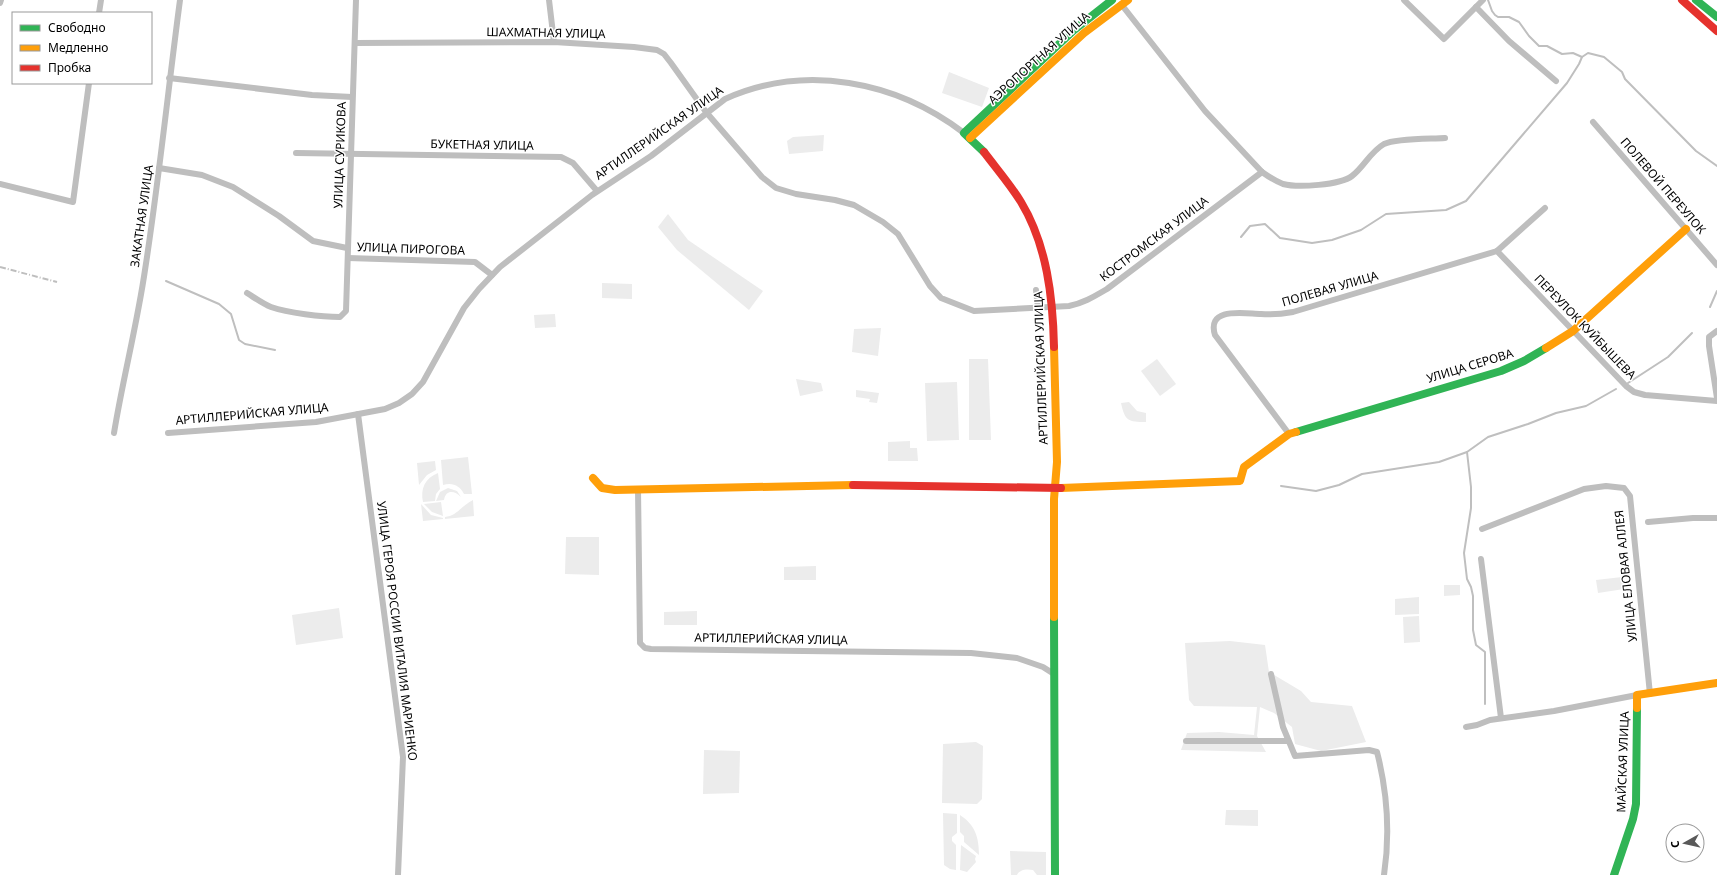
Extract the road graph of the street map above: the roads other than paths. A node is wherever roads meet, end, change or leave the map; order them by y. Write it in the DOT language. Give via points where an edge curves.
graph roads {
  1 [pos="1,0"];
  2 [pos="101,0"];
  3 [pos="180,0"];
  4 [pos="356,0"];
  5 [pos="549,0"];
  6 [pos="1112,0"];
  7 [pos="1404,0"];
  8 [pos="1682,0"];
  9 [pos="1696,0"];
  10 [pos="1482,1"];
  11 [pos="1124,2"];
  12 [pos="0,3"];
  13 [pos="1476,8"];
  14 [pos="99,12"];
  15 [pos="1717,17"];
  16 [pos="1717,31"];
  17 [pos="554,42"];
  18 [pos="355,43"];
  19 [pos="169,78"];
  20 [pos="1556,81"];
  21 [pos="89,84"];
  22 [pos="352,97"];
  23 [pos="706,112"];
  24 [pos="1592,122"];
  25 [pos="967,135"];
  26 [pos="1445,138"];
  27 [pos="296,153"];
  28 [pos="351,154"];
  29 [pos="160,168"];
  30 [pos="1262,172"];
  31 [pos="0,184"];
  32 [pos="597,191"];
  33 [pos="1545,208"];
  34 [pos="1686,229"];
  35 [pos="348,248"];
  36 [pos="1497,251"];
  37 [pos="348,258"];
  38 [pos="1717,265"];
  39 [pos="492,275"];
  40 [pos="1036,290"];
  41 [pos="247,293"];
  42 [pos="1038,308"];
  43 [pos="1052,308"];
  44 [pos="1573,331"];
  45 [pos="1717,331"];
  46 [pos="1717,398"];
  47 [pos="1717,401"];
  48 [pos="358,414"];
  49 [pos="114,433"];
  50 [pos="168,433"];
  51 [pos="1289,434"];
  52 [pos="593,478"];
  53 [pos="1055,488"];
  54 [pos="638,489"];
  55 [pos="1717,518"];
  56 [pos="1648,522"];
  57 [pos="1482,529"];
  58 [pos="1481,559"];
  59 [pos="1054,674"];
  60 [pos="1271,674"];
  61 [pos="1717,684"];
  62 [pos="1650,694"];
  63 [pos="1637,695"];
  64 [pos="1501,718"];
  65 [pos="1466,727"];
  66 [pos="1186,741"];
  67 [pos="1288,741"];
  68 [pos="398,875"];
  69 [pos="1055,875"];
  70 [pos="1384,875"];
  71 [pos="1614,875"];
  1 -- 12 [label="street"];
  2 -- 14 [label="street"];
  3 -- 19 [label="street, ЗАКАТНАЯ УЛИЦА"];
  4 -- 18 [label="street, УЛИЦА СУРИКОВА"];
  5 -- 17 [label="street"];
  6 -- 25 [label="street, АЭРОПОРТНАЯ УЛИЦА" via="1074,30"];
  7 -- 13 [label="street" via="1444,39"];
  8 -- 16 [label="street"];
  9 -- 15 [label="street"];
  10 -- 13 [label="street"];
  11 -- 25 [label="street, АЭРОПОРТНАЯ УЛИЦА" via="1098,21"];
  11 -- 30 [label="street" via="1205,110"];
  13 -- 20 [label="street"];
  17 -- 18 [label="street, ШАХМАТНАЯ УЛИЦА"];
  17 -- 23 [label="street, ШАХМАТНАЯ УЛИЦА" via="657,50 664,54"];
  18 -- 22 [label="street, УЛИЦА СУРИКОВА"];
  19 -- 22 [label="street" via="312,96"];
  19 -- 29 [label="street, ЗАКАТНАЯ УЛИЦА"];
  21 -- 31 [label="street" via="73,202"];
  22 -- 28 [label="street, УЛИЦА СУРИКОВА"];
  23 -- 25 [label="street, АРТИЛЛЕРИЙСКАЯ УЛИЦА" via="725,99 754,88 788,82 836,81 862,84 898,96 924,107"];
  23 -- 32 [label="street, АРТИЛЛЕРИЙСКАЯ УЛИЦА" via="651,156"];
  23 -- 42 [label="street, ШАХМАТНАЯ УЛИЦА" via="762,177 776,188 854,205 883,222 898,234 930,286 941,298 974,311"];
  24 -- 34 [label="street, ПОЛЕВОЙ ПЕРЕУЛОК"];
  25 -- 43 [label="street, АРТИЛЛЕРИЙСКАЯ УЛИЦА" via="1009,184 1030,219 1045,262"];
  26 -- 30 [label="street" via="1386,144 1375,151 1350,178 1338,182 1299,186 1273,180"];
  27 -- 28 [label="street, БУКЕТНАЯ УЛИЦА"];
  28 -- 32 [label="street, БУКЕТНАЯ УЛИЦА" via="560,157 573,162"];
  28 -- 35 [label="street, УЛИЦА СУРИКОВА"];
  29 -- 35 [label="street" via="202,175 233,187 313,241"];
  29 -- 49 [label="street, ЗАКАТНАЯ УЛИЦА" via="134,339 122,383"];
  30 -- 43 [label="street, КОСТРОМСКАЯ УЛИЦА" via="1107,289 1079,304"];
  32 -- 39 [label="street, АРТИЛЛЕРИЙСКАЯ УЛИЦА" via="521,249"];
  33 -- 36 [label="street, ПОЛЕВАЯ УЛИЦА"];
  34 -- 38 [label="street, ПОЛЕВОЙ ПЕРЕУЛОК"];
  34 -- 44 [label="street, УЛИЦА СЕРОВА"];
  35 -- 37 [label="street, УЛИЦА СУРИКОВА"];
  36 -- 44 [label="street, ПЕРЕУЛОК КУЙБЫШЕВА"];
  36 -- 51 [label="street, ПОЛЕВАЯ УЛИЦА" via="1293,312 1280,315 1239,312 1222,315 1215,321 1215,335"];
  37 -- 39 [label="street, УЛИЦА ПИРОГОВА" via="475,262"];
  37 -- 41 [label="street, УЛИЦА СУРИКОВА" via="346,311 340,317 325,317 271,307"];
  39 -- 48 [label="street, АРТИЛЛЕРИЙСКАЯ УЛИЦА" via="464,308 423,382 412,394 385,409"];
  40 -- 42 [label="street"];
  42 -- 43 [label="street, КОСТРОМСКАЯ УЛИЦА"];
  43 -- 53 [label="street, АРТИЛЛЕРИЙСКАЯ УЛИЦА" via="1057,462"];
  44 -- 47 [label="street, ПЕРЕУЛОК КУЙБЫШЕВА" via="1634,392"];
  44 -- 51 [label="street, УЛИЦА СЕРОВА" via="1524,362 1501,372"];
  45 -- 46 [label="street" via="1709,337 1709,346"];
  48 -- 50 [label="street, АРТИЛЛЕРИЙСКАЯ УЛИЦА" via="316,422"];
  48 -- 68 [label="street, УЛИЦА ГЕРОЯ РОССИИ ВИТАЛИЯ МАРИЕНКО" via="403,757"];
  51 -- 53 [label="street, УЛИЦА СЕРОВА" via="1244,467 1240,481"];
  52 -- 54 [label="street" via="602,489"];
  53 -- 54 [label="street" via="855,485"];
  53 -- 59 [label="street, АРТИЛЛЕРИЙСКАЯ УЛИЦА"];
  54 -- 59 [label="street, АРТИЛЛЕРИЙСКАЯ УЛИЦА" via="640,643 645,648 971,653 1017,658 1043,667"];
  55 -- 56 [label="street"];
  57 -- 62 [label="street, УЛИЦА ЕЛОВАЯ АЛЛЕЯ" via="1578,491 1606,486 1624,488 1630,496"];
  58 -- 64 [label="street"];
  59 -- 69 [label="street, АРТИЛЛЕРИЙСКАЯ УЛИЦА"];
  60 -- 67 [label="street"];
  61 -- 62 [label="street"];
  62 -- 63 [label="street"];
  63 -- 64 [label="street"];
  63 -- 71 [label="street, МАЙСКАЯ УЛИЦА" via="1636,804"];
  64 -- 65 [label="street"];
  66 -- 67 [label="street"];
  67 -- 70 [label="street" via="1295,756 1369,750 1377,752 1385,802"];
}
